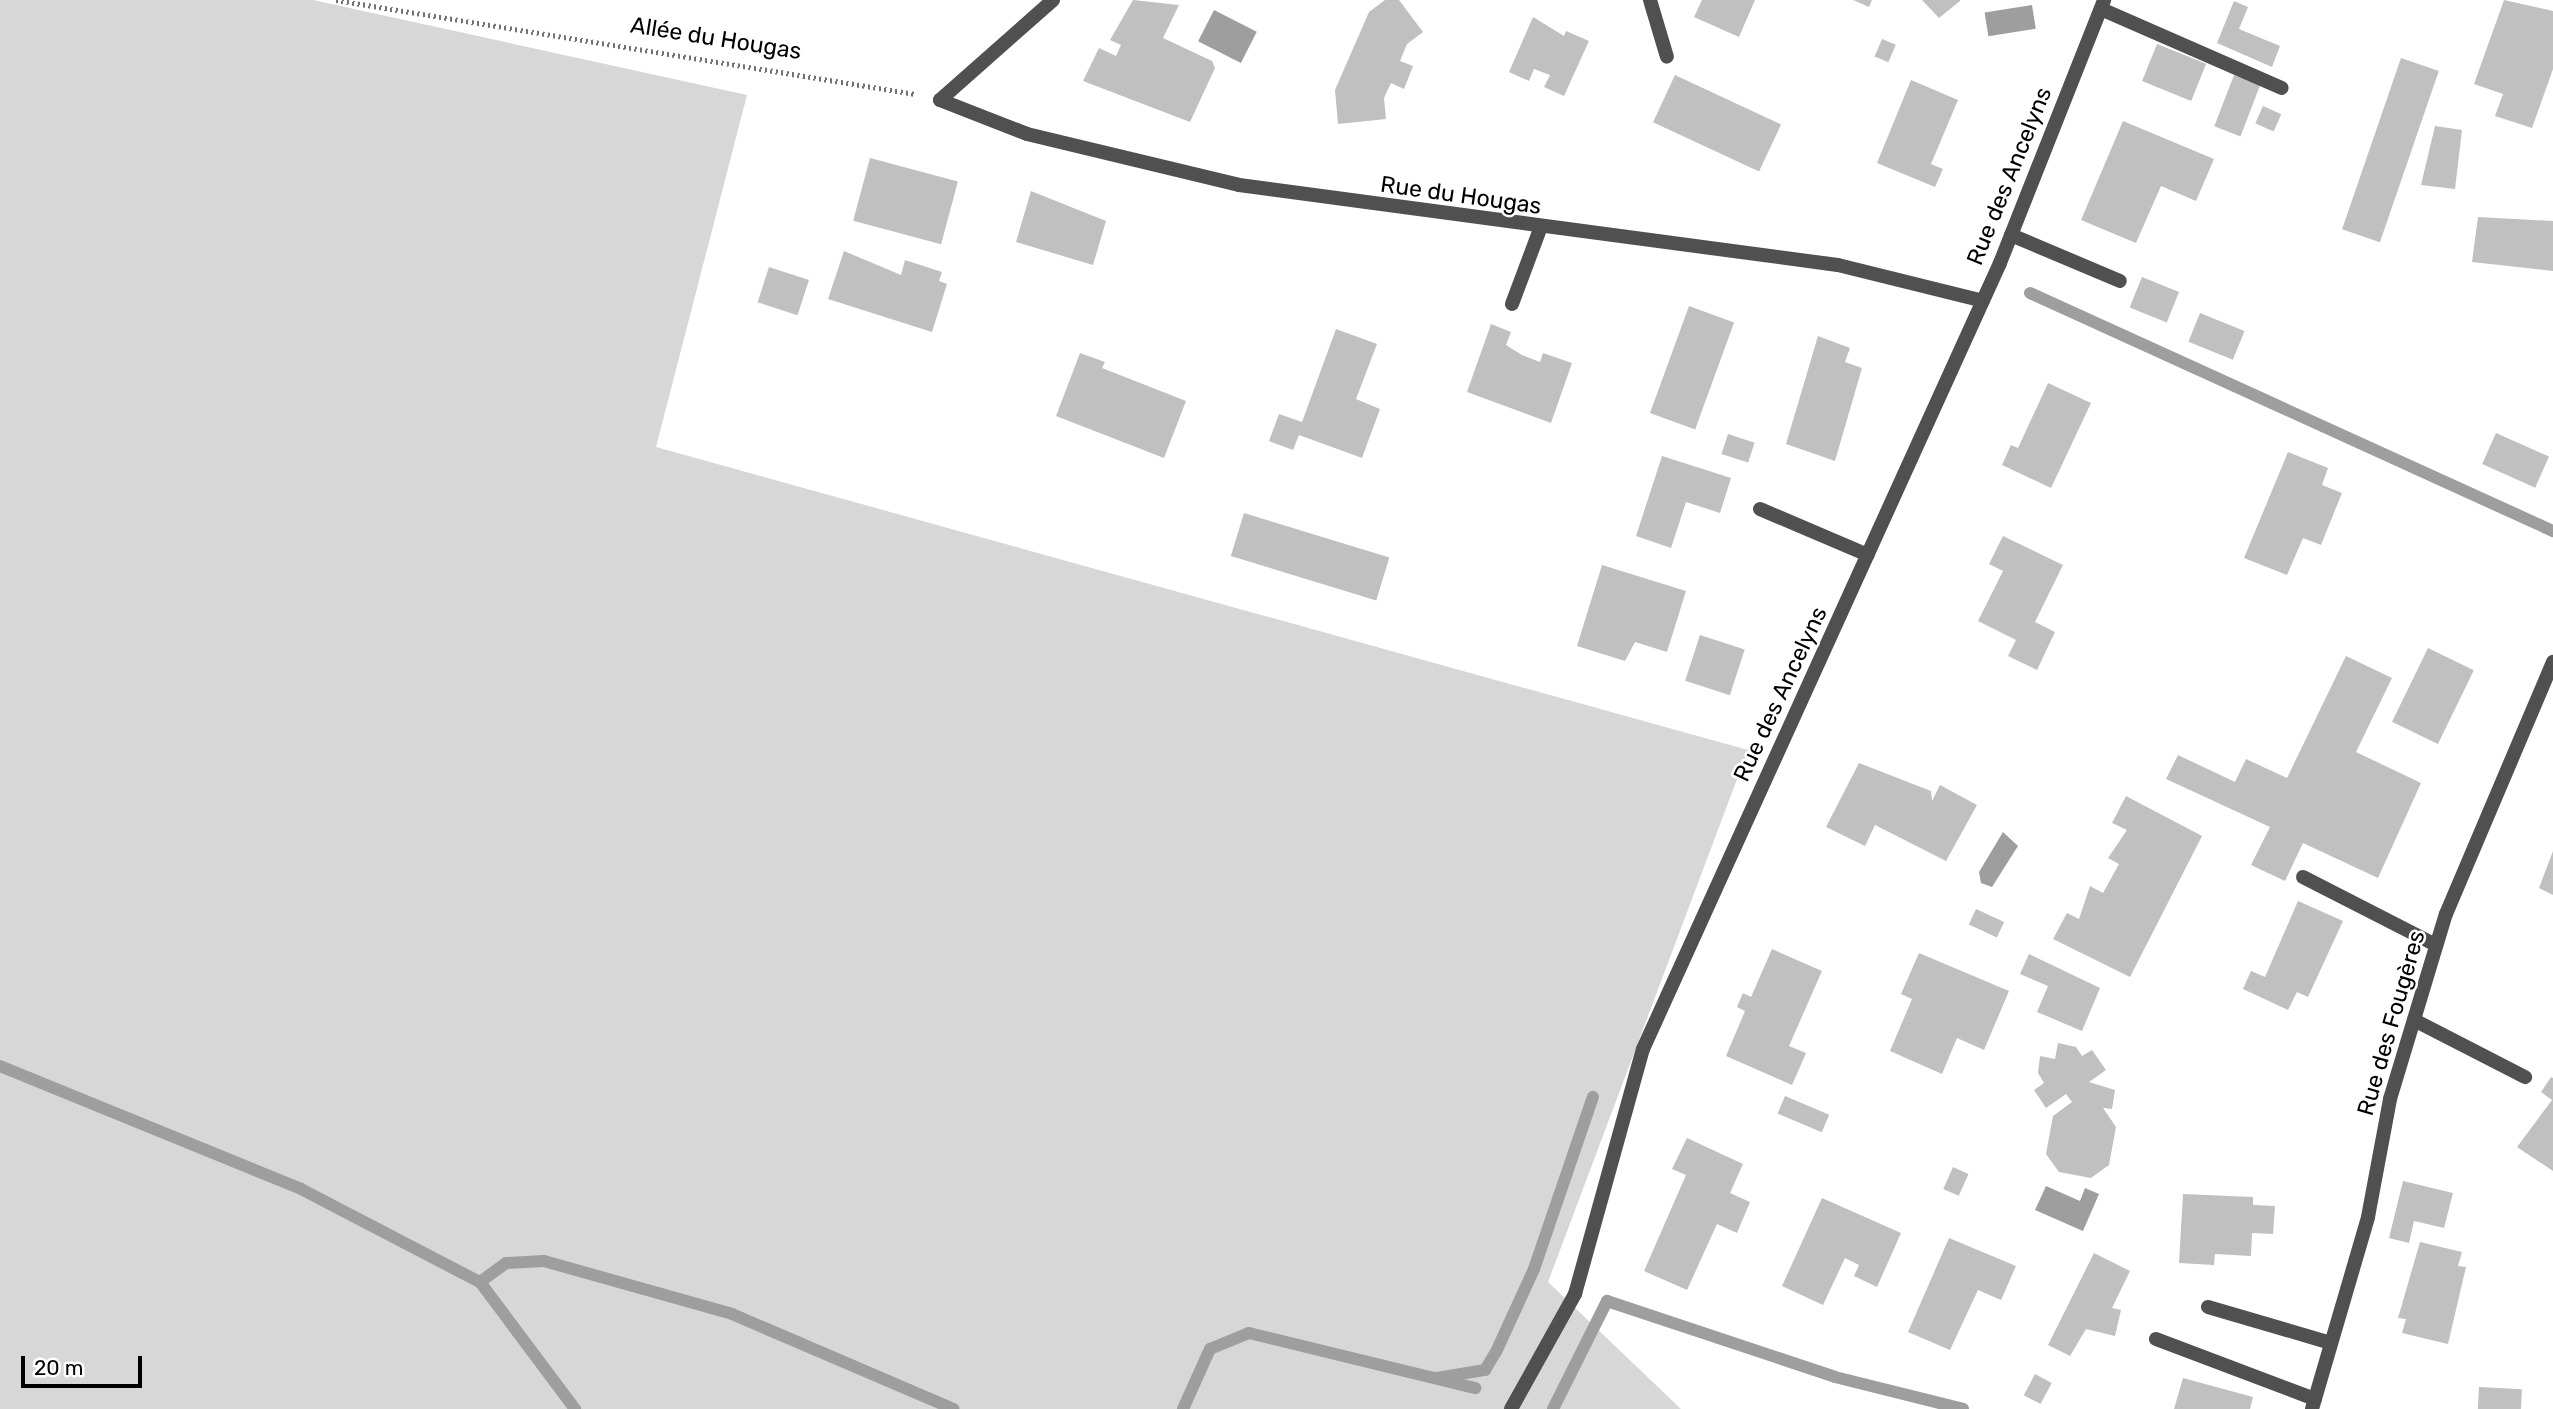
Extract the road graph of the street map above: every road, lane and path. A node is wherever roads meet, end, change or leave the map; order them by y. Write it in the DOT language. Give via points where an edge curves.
graph roads {
  1 [pos="335,0"];
  2 [pos="1053,0"];
  3 [pos="1650,0"];
  4 [pos="2102,4"];
  5 [pos="1667,57"];
  6 [pos="2282,88"];
  7 [pos="940,100"];
  8 [pos="1540,229"];
  9 [pos="2011,235"];
  10 [pos="2120,281"];
  11 [pos="1983,300"];
  12 [pos="1512,304"];
  13 [pos="1760,509"];
  14 [pos="1868,555"];
  15 [pos="2553,662"];
  16 [pos="2303,877"];
  17 [pos="2437,945"];
  18 [pos="2414,1020"];
  19 [pos="2525,1077"];
  20 [pos="2208,1307"];
  21 [pos="2156,1339"];
  22 [pos="2331,1343"];
  23 [pos="2314,1404"];
  24 [pos="1511,1409"];
  1 -- 7 [label="path, Allée du Hougas"];
  2 -- 7 [label="street"];
  3 -- 5 [label="street"];
  4 -- 6 [label="street"];
  4 -- 9 [label="street, Rue des Ancelyns"];
  7 -- 8 [label="street, Rue du Hougas" via="1027,134 1136,165"];
  8 -- 11 [label="street, Rue du Hougas" via="1838,265"];
  8 -- 12 [label="street"];
  9 -- 10 [label="street"];
  9 -- 11 [label="street, Rue des Ancelyns"];
  11 -- 14 [label="street, Rue des Ancelyns"];
  13 -- 14 [label="street"];
  14 -- 24 [label="street, Rue des Ancelyns" via="1643,1049 1575,1294"];
  15 -- 17 [label="street, Rue des Fougères"];
  16 -- 17 [label="street"];
  17 -- 18 [label="street, Rue des Fougères"];
  18 -- 19 [label="street"];
  18 -- 22 [label="street, Rue des Fougères"];
  20 -- 22 [label="street"];
  21 -- 23 [label="street"];
  22 -- 23 [label="street, Rue des Fougères"];
}
